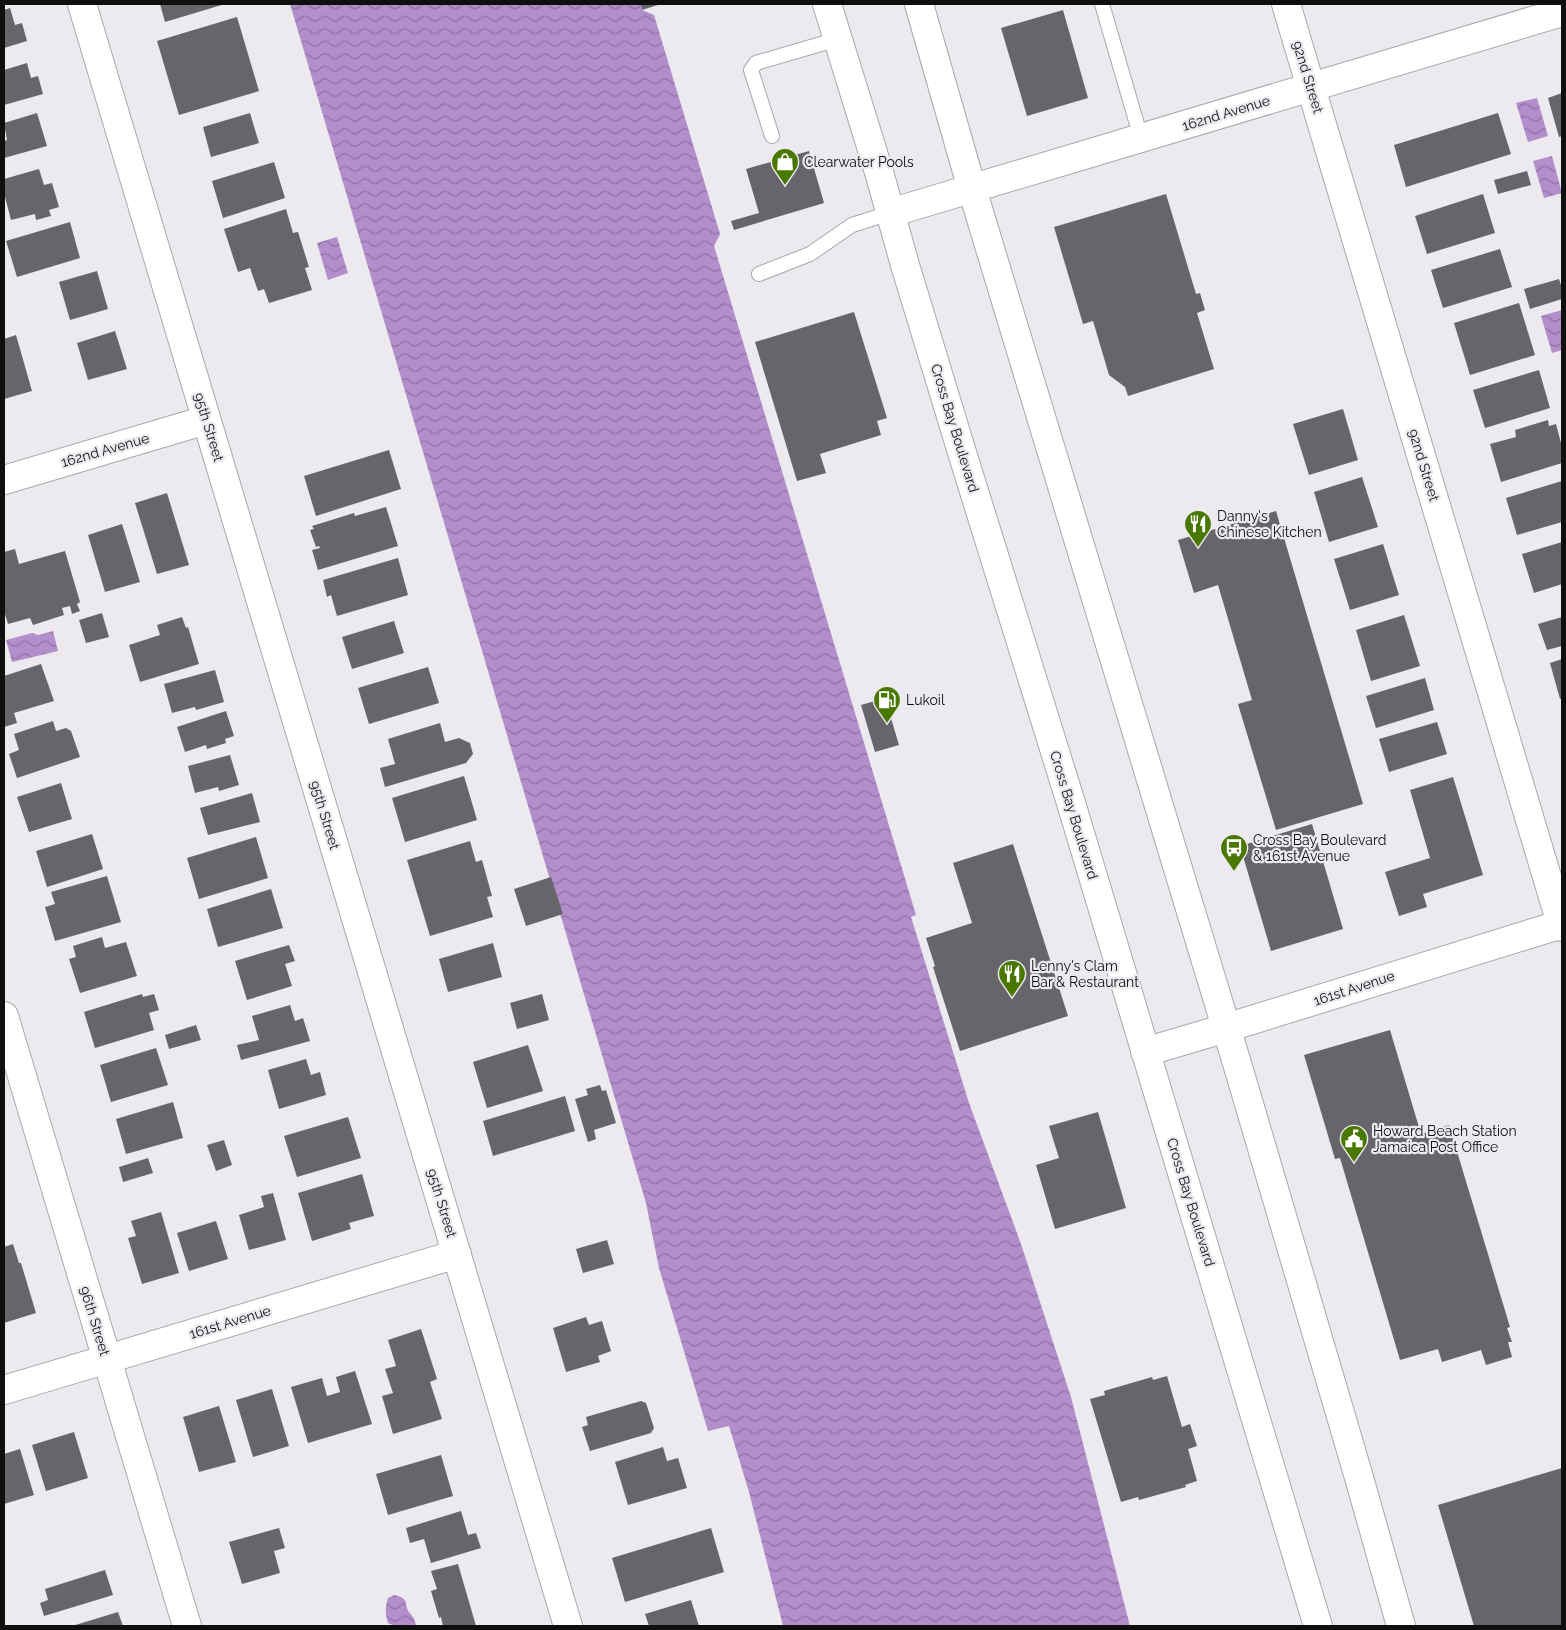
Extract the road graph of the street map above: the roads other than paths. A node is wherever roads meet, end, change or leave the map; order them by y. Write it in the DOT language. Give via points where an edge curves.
graph roads {
  1 [pos="82,4"];
  2 [pos="827,4"];
  3 [pos="919,4"];
  4 [pos="1102,4"];
  5 [pos="1286,4"];
  6 [pos="1562,12"];
  7 [pos="838,39"];
  8 [pos="1311,87"];
  9 [pos="772,136"];
  10 [pos="1141,138"];
  11 [pos="972,189"];
  12 [pos="890,213"];
  13 [pos="759,274"];
  14 [pos="206,420"];
  15 [pos="4,480"];
  16 [pos="1562,925"];
  17 [pos="4,1016"];
  18 [pos="1226,1028"];
  19 [pos="1145,1052"];
  20 [pos="457,1254"];
  21 [pos="107,1359"];
  22 [pos="4,1390"];
  23 [pos="187,1626"];
  24 [pos="568,1626"];
  25 [pos="1318,1626"];
  26 [pos="1401,1626"];
  1 -- 14 [label="street, 95th Street"];
  2 -- 7 [label="street, Cross Bay Boulevard"];
  3 -- 11 [label="street"];
  4 -- 10 [label="lane"];
  5 -- 8 [label="street, 92nd Street"];
  6 -- 8 [label="street, 162nd Avenue"];
  7 -- 9 [label="lane" via="756,63 751,70"];
  7 -- 12 [label="street, Cross Bay Boulevard"];
  8 -- 10 [label="street, 162nd Avenue"];
  8 -- 16 [label="street, 92nd Street"];
  10 -- 11 [label="street, 162nd Avenue"];
  11 -- 12 [label="street, 162nd Avenue"];
  11 -- 18 [label="street"];
  12 -- 13 [label="lane" via="852,225 810,254"];
  12 -- 19 [label="street, Cross Bay Boulevard"];
  14 -- 15 [label="street, 162nd Avenue"];
  14 -- 20 [label="street, 95th Street"];
  16 -- 18 [label="street, 161st Avenue"];
  17 -- 21 [label="street, 96th Street"];
  18 -- 19 [label="street, 161st Avenue"];
  18 -- 26 [label="street"];
  19 -- 25 [label="street, Cross Bay Boulevard"];
  20 -- 21 [label="street, 161st Avenue"];
  20 -- 24 [label="street, 95th Street"];
  21 -- 22 [label="street, 161st Avenue"];
  21 -- 23 [label="street, 96th Street"];
}
